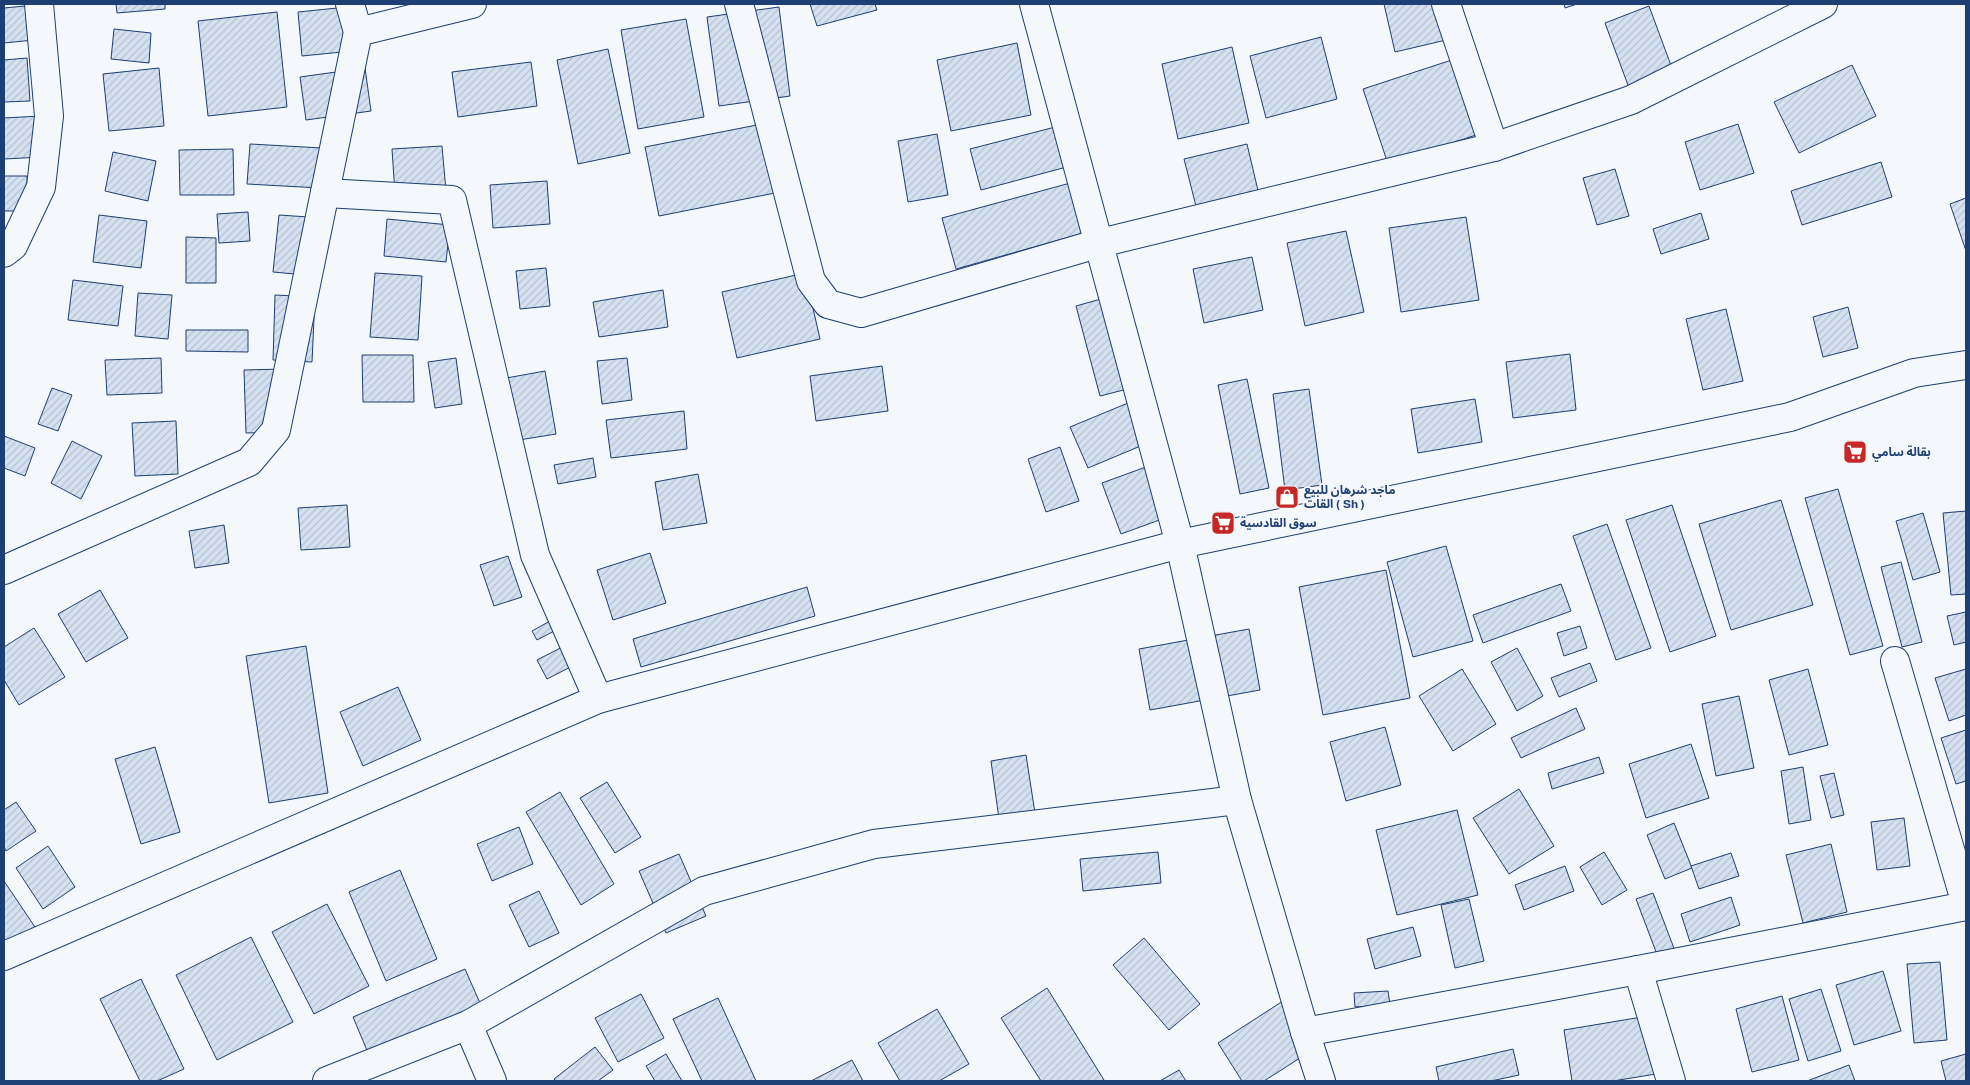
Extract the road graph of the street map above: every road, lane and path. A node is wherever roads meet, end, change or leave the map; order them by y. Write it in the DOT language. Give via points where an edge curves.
graph roads {
  1 [pos="39,4"];
  2 [pos="350,4"];
  3 [pos="472,4"];
  4 [pos="739,4"];
  5 [pos="1034,4"];
  6 [pos="1446,4"];
  7 [pos="1823,4"];
  8 [pos="358,32"];
  9 [pos="1494,147"];
  10 [pos="325,193"];
  11 [pos="1100,244"];
  12 [pos="4,253"];
  13 [pos="1966,348"];
  14 [pos="1966,364"];
  15 [pos="1914,373"];
  16 [pos="1966,385"];
  17 [pos="1180,544"];
  18 [pos="4,570"];
  19 [pos="1895,661"];
  20 [pos="598,699"];
  21 [pos="1237,800"];
  22 [pos="1966,905"];
  23 [pos="4,956"];
  24 [pos="1638,970"];
  25 [pos="468,1025"];
  26 [pos="1305,1032"];
  27 [pos="327,1081"];
  28 [pos="492,1081"];
  29 [pos="1321,1081"];
  30 [pos="1671,1081"];
  1 -- 12 [label="street" via="49,116 41,187 13,246"];
  2 -- 8 [label="street"];
  3 -- 8 [label="street"];
  4 -- 11 [label="street" via="811,281 828,304 861,313"];
  5 -- 11 [label="street"];
  6 -- 9 [label="street"];
  7 -- 9 [label="street" via="1631,100"];
  8 -- 10 [label="street"];
  9 -- 11 [label="street"];
  10 -- 18 [label="street" via="276,430 249,462"];
  10 -- 20 [label="street" via="452,200 535,555"];
  11 -- 17 [label="street"];
  13 -- 15 [label="street"];
  14 -- 15 [label="street"];
  15 -- 16 [label="street"];
  15 -- 17 [label="street" via="1790,417"];
  17 -- 20 [label="street"];
  17 -- 21 [label="street"];
  19 -- 22 [label="street"];
  20 -- 23 [label="street"];
  21 -- 25 [label="street" via="874,844 704,890"];
  21 -- 26 [label="street"];
  22 -- 24 [label="street"];
  24 -- 26 [label="street"];
  24 -- 30 [label="street"];
  25 -- 27 [label="street"];
  25 -- 28 [label="street"];
  26 -- 29 [label="street"];
}
